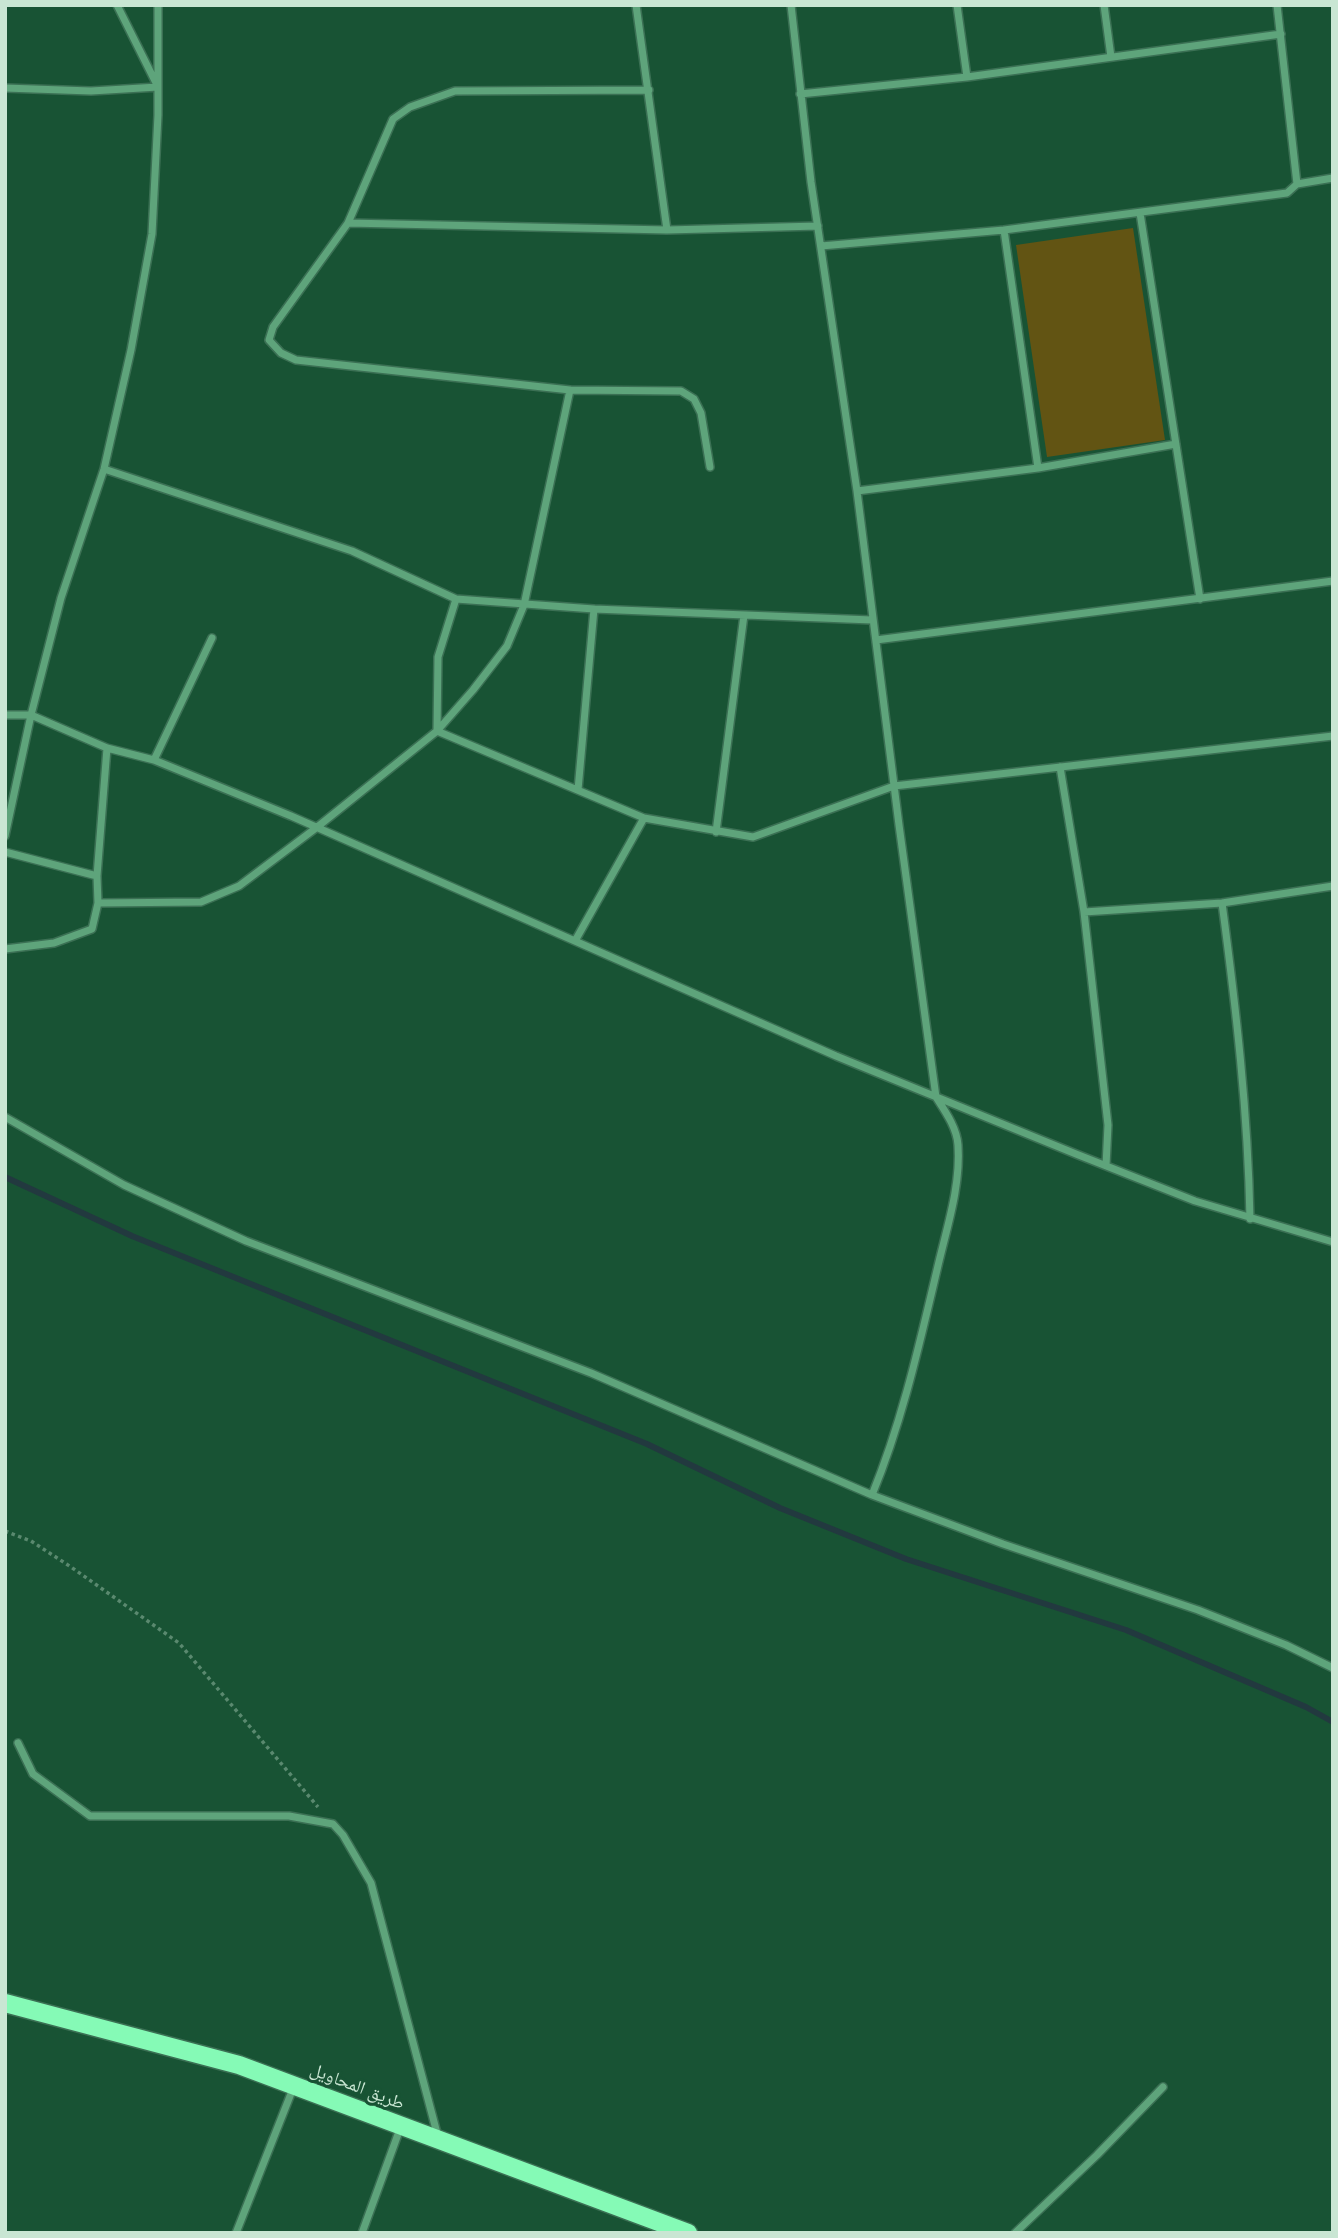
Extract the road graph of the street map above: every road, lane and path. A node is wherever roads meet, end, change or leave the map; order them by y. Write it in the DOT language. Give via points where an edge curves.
graph roads {
  1 [pos="117,5"];
  2 [pos="158,5"];
  3 [pos="636,5"];
  4 [pos="791,5"];
  5 [pos="957,5"];
  6 [pos="1104,5"];
  7 [pos="1277,5"];
  8 [pos="1281,34"];
  9 [pos="1111,57"];
  10 [pos="967,77"];
  11 [pos="158,87"];
  12 [pos="5,88"];
  13 [pos="649,90"];
  14 [pos="800,94"];
  15 [pos="1333,178"];
  16 [pos="1297,184"];
  17 [pos="1140,213"];
  18 [pos="348,223"];
  19 [pos="818,226"];
  20 [pos="667,230"];
  21 [pos="1004,230"];
  22 [pos="821,246"];
  23 [pos="570,390"];
  24 [pos="1176,444"];
  25 [pos="710,467"];
  26 [pos="1038,468"];
  27 [pos="104,469"];
  28 [pos="857,491"];
  29 [pos="1332,584"];
  30 [pos="456,599"];
  31 [pos="1200,599"];
  32 [pos="524,605"];
  33 [pos="594,609"];
  34 [pos="744,615"];
  35 [pos="872,620"];
  36 [pos="212,638"];
  37 [pos="876,640"];
  38 [pos="5,715"];
  39 [pos="31,715"];
  40 [pos="437,731"];
  41 [pos="1333,736"];
  42 [pos="107,748"];
  43 [pos="154,760"];
  44 [pos="1060,767"];
  45 [pos="894,786"];
  46 [pos="578,790"];
  47 [pos="643,818"];
  48 [pos="316,828"];
  49 [pos="716,832"];
  50 [pos="5,836"];
  51 [pos="5,852"];
  52 [pos="97,876"];
  53 [pos="1333,886"];
  54 [pos="98,903"];
  55 [pos="1222,903"];
  56 [pos="1084,912"];
  57 [pos="575,942"];
  58 [pos="5,949"];
  59 [pos="936,1097"];
  60 [pos="5,1117"];
  61 [pos="1106,1166"];
  62 [pos="1250,1219"];
  63 [pos="1333,1242"];
  64 [pos="872,1495"];
  65 [pos="5,1531"];
  66 [pos="1333,1668"];
  67 [pos="18,1744"];
  68 [pos="333,1824"];
  69 [pos="5,2003"];
  70 [pos="295,2086"];
  71 [pos="1163,2087"];
  72 [pos="401,2126"];
  73 [pos="439,2141"];
  74 [pos="236,2233"];
  75 [pos="362,2233"];
  76 [pos="688,2233"];
  77 [pos="1015,2233"];
  1 -- 11 [label="street"];
  2 -- 11 [label="street"];
  3 -- 13 [label="street"];
  4 -- 14 [label="street"];
  5 -- 10 [label="street"];
  6 -- 9 [label="street"];
  7 -- 8 [label="street"];
  8 -- 9 [label="street"];
  8 -- 16 [label="street"];
  9 -- 10 [label="street"];
  10 -- 14 [label="street"];
  11 -- 12 [label="street" via="91,91"];
  11 -- 27 [label="street" via="152,234"];
  13 -- 18 [label="street" via="455,91 427,100 393,119"];
  13 -- 20 [label="street"];
  14 -- 19 [label="street"];
  15 -- 16 [label="street"];
  16 -- 17 [label="street" via="1287,193 1256,199"];
  17 -- 21 [label="street"];
  17 -- 24 [label="street"];
  18 -- 20 [label="street"];
  18 -- 23 [label="street" via="273,327 269,340 281,353 296,360"];
  19 -- 20 [label="street"];
  19 -- 22 [label="street"];
  21 -- 22 [label="street"];
  21 -- 26 [label="street"];
  22 -- 28 [label="street"];
  23 -- 25 [label="street" via="681,391 694,399 701,413"];
  23 -- 32 [label="street"];
  24 -- 26 [label="street"];
  24 -- 31 [label="street"];
  26 -- 28 [label="street"];
  27 -- 30 [label="street" via="352,551"];
  27 -- 39 [label="street" via="61,598"];
  28 -- 35 [label="street"];
  29 -- 31 [label="street"];
  30 -- 32 [label="street"];
  30 -- 40 [label="street" via="438,657"];
  31 -- 37 [label="street"];
  32 -- 33 [label="street"];
  32 -- 40 [label="street" via="507,646"];
  33 -- 34 [label="street"];
  33 -- 46 [label="street"];
  34 -- 35 [label="street"];
  34 -- 49 [label="street"];
  35 -- 37 [label="street"];
  36 -- 43 [label="street"];
  37 -- 45 [label="street"];
  38 -- 39 [label="street"];
  39 -- 42 [label="street"];
  39 -- 50 [label="street"];
  40 -- 46 [label="street"];
  40 -- 48 [label="street"];
  41 -- 44 [label="street"];
  42 -- 43 [label="street"];
  42 -- 52 [label="street"];
  43 -- 48 [label="street"];
  44 -- 45 [label="street"];
  44 -- 56 [label="street"];
  45 -- 49 [label="street" via="753,837"];
  45 -- 59 [label="street"];
  46 -- 47 [label="street"];
  47 -- 49 [label="street"];
  47 -- 57 [label="street"];
  48 -- 54 [label="street" via="239,886 201,902"];
  48 -- 57 [label="street"];
  51 -- 52 [label="street"];
  52 -- 54 [label="street"];
  53 -- 55 [label="street"];
  54 -- 58 [label="street" via="92,929 54,943"];
  55 -- 56 [label="street"];
  55 -- 62 [label="street" via="1241,1045"];
  56 -- 61 [label="street" via="1108,1125"];
  57 -- 59 [label="street"];
  59 -- 61 [label="street"];
  59 -- 64 [label="street" via="958,1142 953,1201 909,1388"];
  60 -- 64 [label="street" via="124,1185 246,1241 591,1373"];
  61 -- 62 [label="street"];
  62 -- 63 [label="street"];
  64 -- 66 [label="street" via="1198,1610"];
  65 -- 68 [label="path" via="71,1567 179,1643"];
  67 -- 68 [label="street" via="33,1774 90,1816 289,1816"];
  68 -- 73 [label="street" via="371,1883"];
  69 -- 70 [label="main road, طريق المحاويل" via="240,2064"];
  70 -- 72 [label="main road, طريق المحاويل"];
  70 -- 74 [label="street"];
  71 -- 77 [label="street"];
  72 -- 73 [label="main road, طريق المحاويل"];
  72 -- 75 [label="street"];
  73 -- 76 [label="main road, طريق المحاويل"];
}
